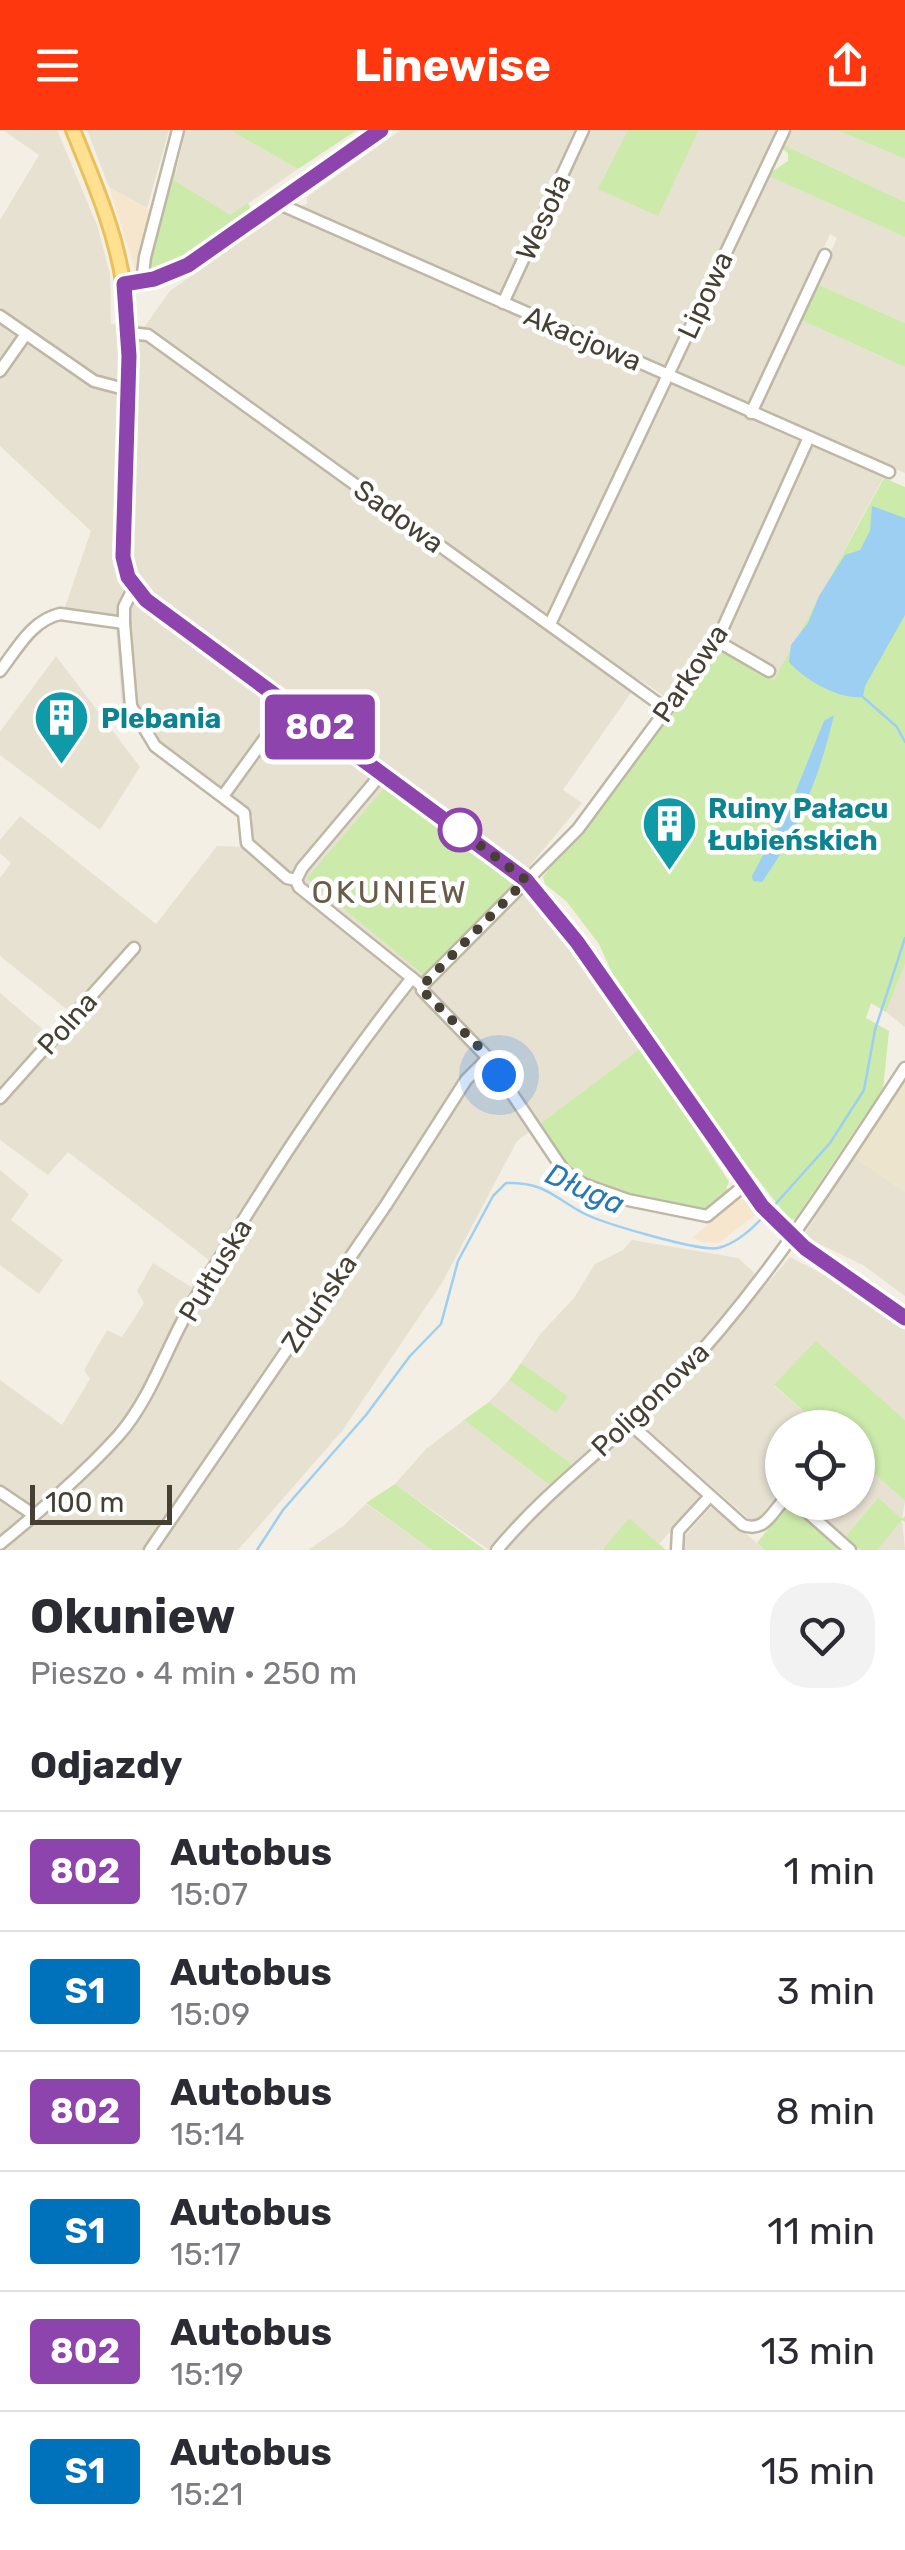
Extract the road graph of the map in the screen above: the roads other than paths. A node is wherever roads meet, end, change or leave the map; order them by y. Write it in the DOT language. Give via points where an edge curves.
graph roads {
  1 [pos="73,130"];
  2 [pos="178,130"];
  3 [pos="381,130"];
  4 [pos="583,130"];
  5 [pos="784,130"];
  6 [pos="277,202"];
  7 [pos="825,255"];
  8 [pos="142,282"];
  9 [pos="124,284"];
  10 [pos="503,303"];
  11 [pos="0,316"];
  12 [pos="128,333"];
  13 [pos="26,334"];
  14 [pos="0,371"];
  15 [pos="667,374"];
  16 [pos="128,390"];
  17 [pos="751,412"];
  18 [pos="809,437"];
  19 [pos="889,472"];
  20 [pos="134,587"];
  21 [pos="124,623"];
  22 [pos="550,624"];
  23 [pos="717,641"];
  24 [pos="0,671"];
  25 [pos="769,671"];
  26 [pos="289,705"];
  27 [pos="666,708"];
  28 [pos="383,772"];
  29 [pos="223,796"];
  30 [pos="296,880"];
  31 [pos="526,880"];
  32 [pos="134,948"];
  33 [pos="417,982"];
  34 [pos="488,1058"];
  35 [pos="905,1068"];
  36 [pos="0,1098"];
  37 [pos="746,1184"];
  38 [pos="793,1238"];
  39 [pos="905,1318"];
  40 [pos="628,1422"];
  41 [pos="0,1492"];
  42 [pos="710,1496"];
  43 [pos="34,1515"];
  44 [pos="767,1520"];
  45 [pos="816,1520"];
  46 [pos="0,1544"];
  47 [pos="10,1550"];
  48 [pos="150,1550"];
  49 [pos="497,1550"];
  50 [pos="678,1550"];
  51 [pos="850,1550"];
  1 -- 9 [label="main road" via="109,221"];
  2 -- 8 [label="street"];
  3 -- 6 [label="street"];
  4 -- 10 [label="street, Wesoła"];
  5 -- 15 [label="street, Lipowa"];
  6 -- 8 [label="street" via="188,265"];
  6 -- 10 [label="street, Akacjowa"];
  7 -- 17 [label="street"];
  8 -- 9 [label="street"];
  9 -- 12 [label="main road"];
  10 -- 15 [label="street, Akacjowa"];
  11 -- 13 [label="street"];
  12 -- 16 [label="main road"];
  12 -- 22 [label="street, Sadowa" via="148,335"];
  13 -- 14 [label="street"];
  13 -- 16 [label="street" via="94,381"];
  15 -- 17 [label="street, Akacjowa"];
  15 -- 22 [label="street, Lipowa"];
  16 -- 20 [label="main road" via="123,557"];
  17 -- 18 [label="street, Akacjowa"];
  18 -- 19 [label="street, Akacjowa"];
  18 -- 23 [label="street, Parkowa"];
  20 -- 21 [label="street"];
  20 -- 26 [label="main road"];
  21 -- 24 [label="street" via="51,616"];
  21 -- 29 [label="street" via="131,706 144,732"];
  22 -- 27 [label="street, Sadowa"];
  23 -- 25 [label="street"];
  23 -- 27 [label="street, Parkowa"];
  26 -- 28 [label="main road"];
  26 -- 29 [label="street"];
  27 -- 31 [label="street, Parkowa" via="578,829"];
  28 -- 30 [label="street"];
  28 -- 31 [label="main road"];
  29 -- 30 [label="street" via="246,817 247,844"];
  30 -- 33 [label="street"];
  31 -- 33 [label="street, Parkowa"];
  31 -- 37 [label="main road"];
  32 -- 36 [label="street, Polna"];
  33 -- 34 [label="street"];
  33 -- 43 [label="street, Pułtuska" via="327,1092 191,1306 120,1434"];
  34 -- 37 [label="street" via="542,1143 583,1184 708,1216"];
  34 -- 48 [label="street, Zduńska" via="466,1080"];
  35 -- 38 [label="street, Poligonowa"];
  37 -- 38 [label="main road"];
  38 -- 39 [label="main road"];
  38 -- 40 [label="street, Poligonowa" via="706,1346"];
  40 -- 42 [label="street"];
  40 -- 49 [label="street, Poligonowa" via="528,1512"];
  41 -- 43 [label="street"];
  42 -- 44 [label="street" via="743,1525"];
  42 -- 50 [label="street" via="678,1531"];
  43 -- 46 [label="street, Pułtuska"];
  45 -- 51 [label="street"];
  46 -- 47 [label="street"];
}
